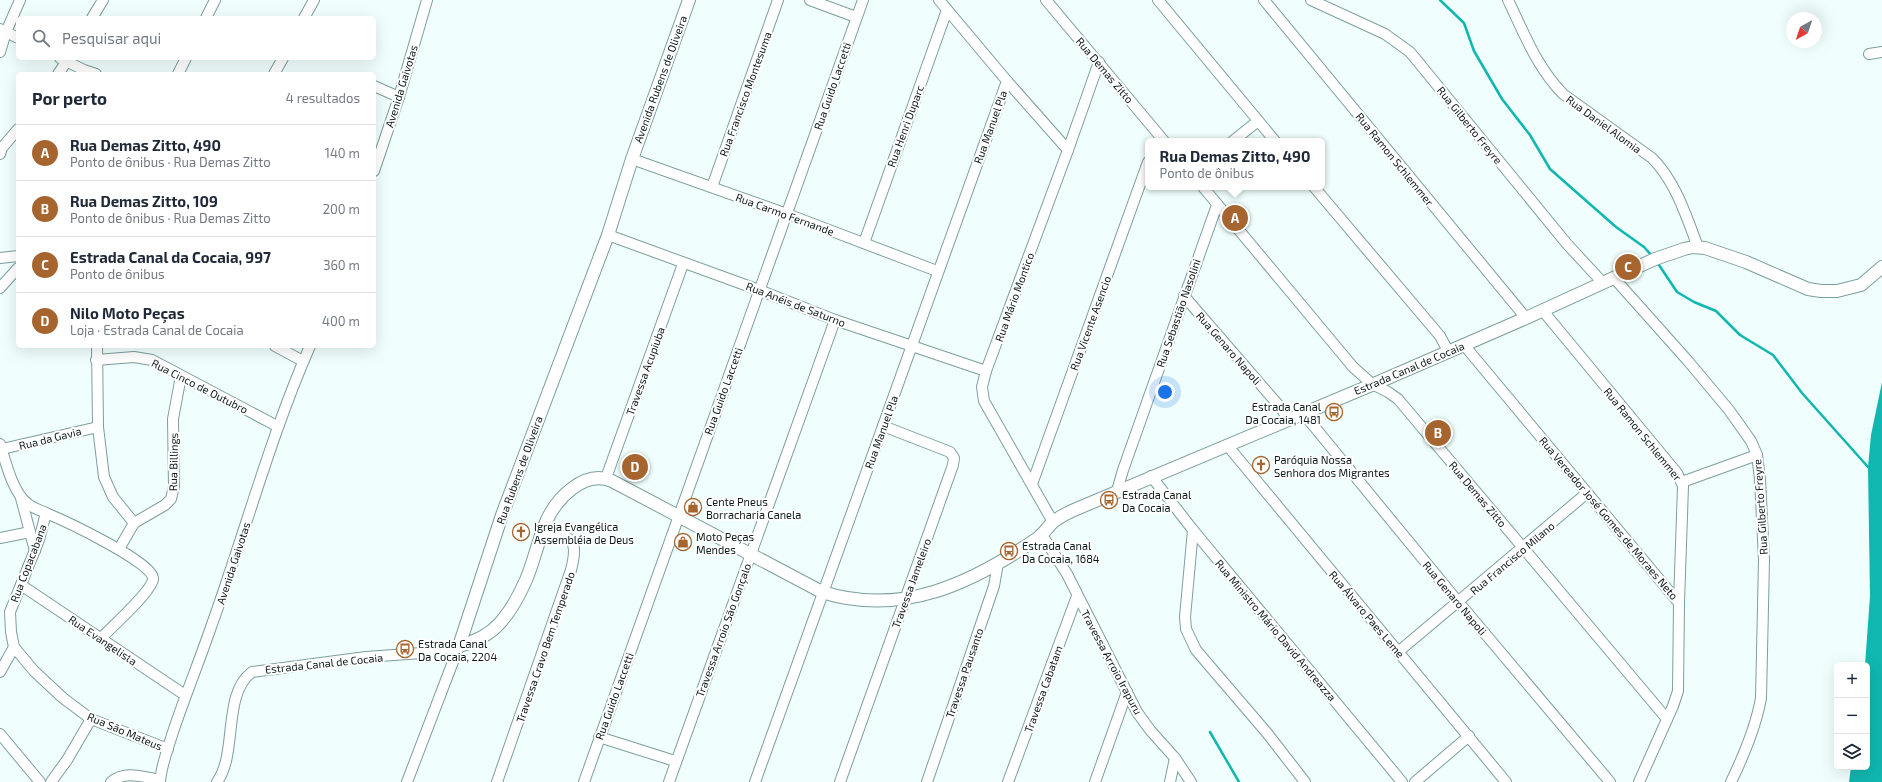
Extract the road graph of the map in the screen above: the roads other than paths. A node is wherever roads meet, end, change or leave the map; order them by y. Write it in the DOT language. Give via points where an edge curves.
graph roads {
  1 [pos="20,0"];
  2 [pos="103,0"];
  3 [pos="215,0"];
  4 [pos="314,0"];
  5 [pos="427,0"];
  6 [pos="689,0"];
  7 [pos="778,0"];
  8 [pos="810,0"];
  9 [pos="863,0"];
  10 [pos="939,0"];
  11 [pos="1046,0"];
  12 [pos="1158,0"];
  13 [pos="1264,0"];
  14 [pos="1311,0"];
  15 [pos="1508,0"];
  16 [pos="947,10"];
  17 [pos="93,16"];
  18 [pos="207,16"];
  19 [pos="305,16"];
  20 [pos="856,17"];
  21 [pos="3,30"];
  22 [pos="16,37"];
  23 [pos="0,52"];
  24 [pos="1882,52"];
  25 [pos="1869,54"];
  26 [pos="65,60"];
  27 [pos="68,60"];
  28 [pos="185,60"];
  29 [pos="282,60"];
  30 [pos="1098,62"];
  31 [pos="59,72"];
  32 [pos="90,72"];
  33 [pos="179,72"];
  34 [pos="275,72"];
  35 [pos="1006,82"];
  36 [pos="376,87"];
  37 [pos="399,96"];
  38 [pos="1258,121"];
  39 [pos="16,131"];
  40 [pos="1158,138"];
  41 [pos="1237,138"];
  42 [pos="1272,138"];
  43 [pos="1,150"];
  44 [pos="1068,150"];
  45 [pos="632,159"];
  46 [pos="376,165"];
  47 [pos="1145,170"];
  48 [pos="712,187"];
  49 [pos="1205,190"];
  50 [pos="1317,190"];
  51 [pos="1217,205"];
  52 [pos="787,214"];
  53 [pos="608,235"];
  54 [pos="864,243"];
  55 [pos="1698,247"];
  56 [pos="16,256"];
  57 [pos="0,258"];
  58 [pos="683,264"];
  59 [pos="1882,266"];
  60 [pos="16,270"];
  61 [pos="937,271"];
  62 [pos="1608,280"];
  63 [pos="0,288"];
  64 [pos="760,290"];
  65 [pos="1184,296"];
  66 [pos="1542,311"];
  67 [pos="1526,318"];
  68 [pos="835,320"];
  69 [pos="912,345"];
  70 [pos="1464,345"];
  71 [pos="96,348"];
  72 [pos="279,348"];
  73 [pos="309,348"];
  74 [pos="1448,351"];
  75 [pos="96,360"];
  76 [pos="303,361"];
  77 [pos="986,371"];
  78 [pos="181,376"];
  79 [pos="1372,384"];
  80 [pos="1303,413"];
  81 [pos="1288,419"];
  82 [pos="98,426"];
  83 [pos="278,426"];
  84 [pos="883,426"];
  85 [pos="1227,445"];
  86 [pos="1,447"];
  87 [pos="1757,455"];
  88 [pos="1151,476"];
  89 [pos="606,478"];
  90 [pos="1682,482"];
  91 [pos="1032,484"];
  92 [pos="1117,491"];
  93 [pos="1587,493"];
  94 [pos="21,498"];
  95 [pos="46,513"];
  96 [pos="679,515"];
  97 [pos="1053,522"];
  98 [pos="134,523"];
  99 [pos="1193,530"];
  100 [pos="30,532"];
  101 [pos="542,532"];
  102 [pos="1042,535"];
  103 [pos="0,538"];
  104 [pos="1523,547"];
  105 [pos="119,549"];
  106 [pos="35,551"];
  107 [pos="751,554"];
  108 [pos="998,563"];
  109 [pos="21,585"];
  110 [pos="822,592"];
  111 [pos="1077,596"];
  112 [pos="905,598"];
  113 [pos="1458,602"];
  114 [pos="1679,602"];
  115 [pos="101,638"];
  116 [pos="459,646"];
  117 [pos="14,647"];
  118 [pos="1398,652"];
  119 [pos="0,672"];
  120 [pos="1127,692"];
  121 [pos="185,696"];
  122 [pos="91,719"];
  123 [pos="1667,719"];
  124 [pos="0,734"];
  125 [pos="1469,736"];
  126 [pos="599,737"];
  127 [pos="168,749"];
  128 [pos="1175,758"];
  129 [pos="675,761"];
  130 [pos="160,781"];
  131 [pos="40,782"];
  132 [pos="51,782"];
  133 [pos="110,782"];
  134 [pos="217,782"];
  135 [pos="407,782"];
  136 [pos="497,782"];
  137 [pos="584,782"];
  138 [pos="669,782"];
  139 [pos="755,782"];
  140 [pos="840,782"];
  141 [pos="926,782"];
  142 [pos="1008,782"];
  143 [pos="1095,782"];
  144 [pos="1170,782"];
  145 [pos="1191,782"];
  146 [pos="1305,782"];
  147 [pos="1402,782"];
  148 [pos="1415,782"];
  149 [pos="1506,782"];
  150 [pos="1610,782"];
  151 [pos="1639,782"];
  152 [pos="1731,782"];
  1 -- 21 [label="street"];
  2 -- 17 [label="street"];
  3 -- 18 [label="street"];
  4 -- 19 [label="street"];
  5 -- 37 [label="street, Avenida Gaivotas"];
  6 -- 45 [label="main road, Avenida Rubens de Oliveira"];
  7 -- 48 [label="street, Rua Francisco Montesuma"];
  8 -- 20 [label="street"];
  9 -- 20 [label="street, Rua Guido Laccetti"];
  10 -- 16 [label="street"];
  11 -- 30 [label="street, Rua Demas Zitto"];
  12 -- 38 [label="street"];
  13 -- 67 [label="street, Rua Ramon Schlemmer"];
  14 -- 62 [label="street, Rua Gilberto Freyre" via="1385,34 1410,52 1567,244"];
  15 -- 55 [label="street, Rua Daniel Alomia" via="1540,66 1551,81 1563,94 1652,158 1663,169 1672,183"];
  16 -- 35 [label="street"];
  16 -- 54 [label="street, Rua Henri Duparc"];
  20 -- 52 [label="street, Rua Guido Laccetti"];
  21 -- 22 [label="street"];
  21 -- 23 [label="street"];
  24 -- 25 [label="street"];
  26 -- 31 [label="street"];
  27 -- 32 [label="street"];
  28 -- 33 [label="street"];
  29 -- 34 [label="street"];
  30 -- 40 [label="street, Rua Demas Zitto"];
  30 -- 44 [label="street, Rua Mário Montico"];
  35 -- 44 [label="street"];
  35 -- 61 [label="street, Rua Manuel Pla"];
  36 -- 37 [label="street"];
  37 -- 46 [label="street, Avenida Gaivotas"];
  38 -- 41 [label="street"];
  38 -- 42 [label="street"];
  39 -- 43 [label="street"];
  44 -- 77 [label="street, Rua Mário Montico"];
  45 -- 48 [label="street, Rua Carmo Fernande"];
  45 -- 53 [label="main road, Rua Rubens de Oliveira"];
  47 -- 91 [label="street, Rua Vicente Asencio"];
  48 -- 52 [label="street, Rua Carmo Fernande"];
  49 -- 51 [label="street, Rua Demas Zitto"];
  50 -- 74 [label="street" via="1440,336"];
  51 -- 65 [label="street, Rua Sebastião Nasolini"];
  51 -- 79 [label="street, Rua Demas Zitto" via="1353,367"];
  52 -- 54 [label="street, Rua Carmo Fernande"];
  52 -- 64 [label="street, Rua Guido Laccetti"];
  53 -- 58 [label="street, Rua Anéis de Saturno"];
  53 -- 116 [label="main road, Rua Rubens de Oliveira" via="502,515"];
  54 -- 61 [label="street, Rua Carmo Fernande"];
  55 -- 59 [label="main road, Estrada Canal de Cocaia" via="1746,262 1808,289 1821,291 1837,292 1861,285"];
  55 -- 62 [label="main road, Estrada Canal de Cocaia" via="1676,252"];
  56 -- 57 [label="street"];
  58 -- 64 [label="street, Rua Anéis de Saturno"];
  58 -- 89 [label="street, Travessa Acupiuba"];
  60 -- 63 [label="street"];
  61 -- 69 [label="street, Rua Manuel Pla"];
  62 -- 66 [label="main road, Estrada Canal de Cocaia"];
  62 -- 87 [label="street, Rua Gilberto Freyre" via="1683,355 1729,410 1751,441"];
  64 -- 68 [label="street, Rua Anéis de Saturno"];
  64 -- 96 [label="street, Rua Guido Laccetti"];
  65 -- 81 [label="street, Rua Genaro Napoli"];
  65 -- 92 [label="street, Rua Sebastião Nasolini" via="1122,470"];
  66 -- 67 [label="main road, Estrada Canal de Cocaia"];
  66 -- 90 [label="street, Rua Ramon Schlemmer"];
  67 -- 70 [label="main road, Estrada Canal de Cocaia"];
  68 -- 69 [label="street, Rua Anéis de Saturno"];
  68 -- 107 [label="street, Travessa Arroio São Gonçalo"];
  69 -- 77 [label="street, Rua Anéis de Saturno"];
  69 -- 84 [label="street, Rua Manuel Pla"];
  70 -- 74 [label="main road, Estrada Canal de Cocaia"];
  70 -- 93 [label="street, Rua Vereador José Gomes de Moraes Neto"];
  71 -- 75 [label="street"];
  72 -- 76 [label="street"];
  73 -- 76 [label="street, Avenida Gaivotas"];
  74 -- 79 [label="main road, Estrada Canal de Cocaia"];
  75 -- 78 [label="street, Rua Cinco de Outubro" via="142,358 152,360"];
  75 -- 82 [label="street"];
  76 -- 83 [label="street, Avenida Gaivotas"];
  77 -- 91 [label="street, Rua Mário Montico" via="982,387 984,401"];
  78 -- 83 [label="street, Rua Cinco de Outubro"];
  78 -- 98 [label="street, Rua Billings" via="173,419 173,495 169,502"];
  79 -- 80 [label="main road, Estrada Canal de Cocaia"];
  79 -- 104 [label="street, Rua Demas Zitto" via="1398,399"];
  80 -- 81 [label="main road, Estrada Canal de Cocaia"];
  80 -- 113 [label="street, Rua Genaro Napoli"];
  81 -- 85 [label="main road, Estrada Canal de Cocaia"];
  82 -- 86 [label="street, Rua da Gavia"];
  82 -- 98 [label="street" via="104,477 108,489"];
  83 -- 121 [label="street, Avenida Gaivotas" via="235,559"];
  84 -- 110 [label="street, Rua Manuel Pla"];
  84 -- 112 [label="street, Travessa Jameleiro" via="950,452 954,458 954,465"];
  85 -- 88 [label="main road, Estrada Canal de Cocaia"];
  85 -- 118 [label="street, Rua Álvaro Paes Leme"];
  86 -- 94 [label="street, Rua Copacabana"];
  87 -- 90 [label="street"];
  87 -- 152 [label="street, Rua Gilberto Freyre" via="1764,560 1762,698 1749,741"];
  88 -- 92 [label="main road, Estrada Canal de Cocaia"];
  88 -- 99 [label="street, Rua Ministro Mário David Andreazza"];
  89 -- 96 [label="main road, Estrada Canal de Cocaia"];
  89 -- 101 [label="main road, Estrada Canal de Cocaia" via="591,479 576,485 554,509"];
  90 -- 114 [label="street, Rua Ramon Schlemmer"];
  91 -- 97 [label="street, Rua Mário Montico"];
  92 -- 97 [label="main road, Estrada Canal de Cocaia"];
  93 -- 104 [label="street, Rua Francisco Milano"];
  93 -- 114 [label="street, Rua Vereador José Gomes de Moraes Neto"];
  94 -- 95 [label="street, Rua Copacabana"];
  94 -- 100 [label="street"];
  95 -- 105 [label="street"];
  95 -- 106 [label="street, Rua Copacabana"];
  96 -- 107 [label="main road, Estrada Canal de Cocaia"];
  96 -- 126 [label="street, Rua Guido Laccetti"];
  97 -- 102 [label="main road, Estrada Canal de Cocaia"];
  98 -- 105 [label="street, Rua Billings"];
  99 -- 146 [label="street" via="1186,629 1196,650 1267,732"];
  99 -- 147 [label="street, Rua Ministro Mário David Andreazza"];
  100 -- 103 [label="street"];
  100 -- 106 [label="street"];
  101 -- 116 [label="main road, Estrada Canal de Cocaia" via="526,582 505,616 484,636"];
  101 -- 136 [label="street, Travessa Cravo Bem Temperado" via="570,538 574,543 574,556"];
  102 -- 108 [label="main road, Estrada Canal de Cocaia"];
  102 -- 111 [label="street, Travessa Arroio Irapuru" via="1067,574"];
  104 -- 113 [label="street, Rua Francisco Milano"];
  104 -- 123 [label="street, Rua Demas Zitto"];
  105 -- 115 [label="street" via="150,570 153,578 138,600"];
  106 -- 109 [label="street, Rua Copacabana"];
  107 -- 110 [label="main road, Estrada Canal de Cocaia"];
  107 -- 129 [label="street, Travessa Arroio São Gonçalo"];
  108 -- 112 [label="main road, Estrada Canal de Cocaia" via="945,589"];
  108 -- 141 [label="street, Travessa Pausanto" via="994,586"];
  109 -- 115 [label="street, Rua Evangelista"];
  109 -- 117 [label="street, Rua Copacabana" via="9,619"];
  110 -- 112 [label="main road, Estrada Canal de Cocaia" via="862,600"];
  110 -- 139 [label="street, Rua Manuel Pla"];
  111 -- 120 [label="street, Travessa Arroio Irapuru"];
  111 -- 142 [label="street, Travessa Cabatam"];
  112 -- 140 [label="street, Travessa Jameleiro"];
  113 -- 118 [label="street, Rua Francisco Milano"];
  113 -- 150 [label="street, Rua Genaro Napoli"];
  114 -- 123 [label="street, Rua Vereador José Gomes de Moraes Neto" via="1678,691"];
  115 -- 121 [label="street, Rua Evangelista"];
  116 -- 134 [label="street, Estrada Canal de Cocaia" via="422,653 366,657 252,672 246,678 236,699 224,769"];
  116 -- 135 [label="street, Rua Rubens de Oliveira"];
  117 -- 119 [label="street"];
  117 -- 122 [label="street, Rua São Mateus" via="34,671"];
  118 -- 125 [label="street, Rua Álvaro Paes Leme"];
  120 -- 128 [label="street, Travessa Arroio Irapuru" via="1150,730"];
  120 -- 143 [label="street"];
  121 -- 127 [label="street, Avenida Gaivotas"];
  122 -- 127 [label="street, Rua São Mateus"];
  122 -- 132 [label="street"];
  123 -- 151 [label="street, Rua Vereador José Gomes de Moraes Neto"];
  124 -- 131 [label="street"];
  125 -- 148 [label="street"];
  125 -- 149 [label="street, Rua Álvaro Paes Leme"];
  126 -- 129 [label="street"];
  126 -- 137 [label="street, Rua Guido Laccetti"];
  127 -- 130 [label="street, Avenida Gaivotas"];
  128 -- 144 [label="street"];
  128 -- 145 [label="street, Travessa Arroio Irapuru"];
  129 -- 138 [label="street, Travessa Arroio São Gonçalo"];
  130 -- 133 [label="street" via="126,775"];
}
